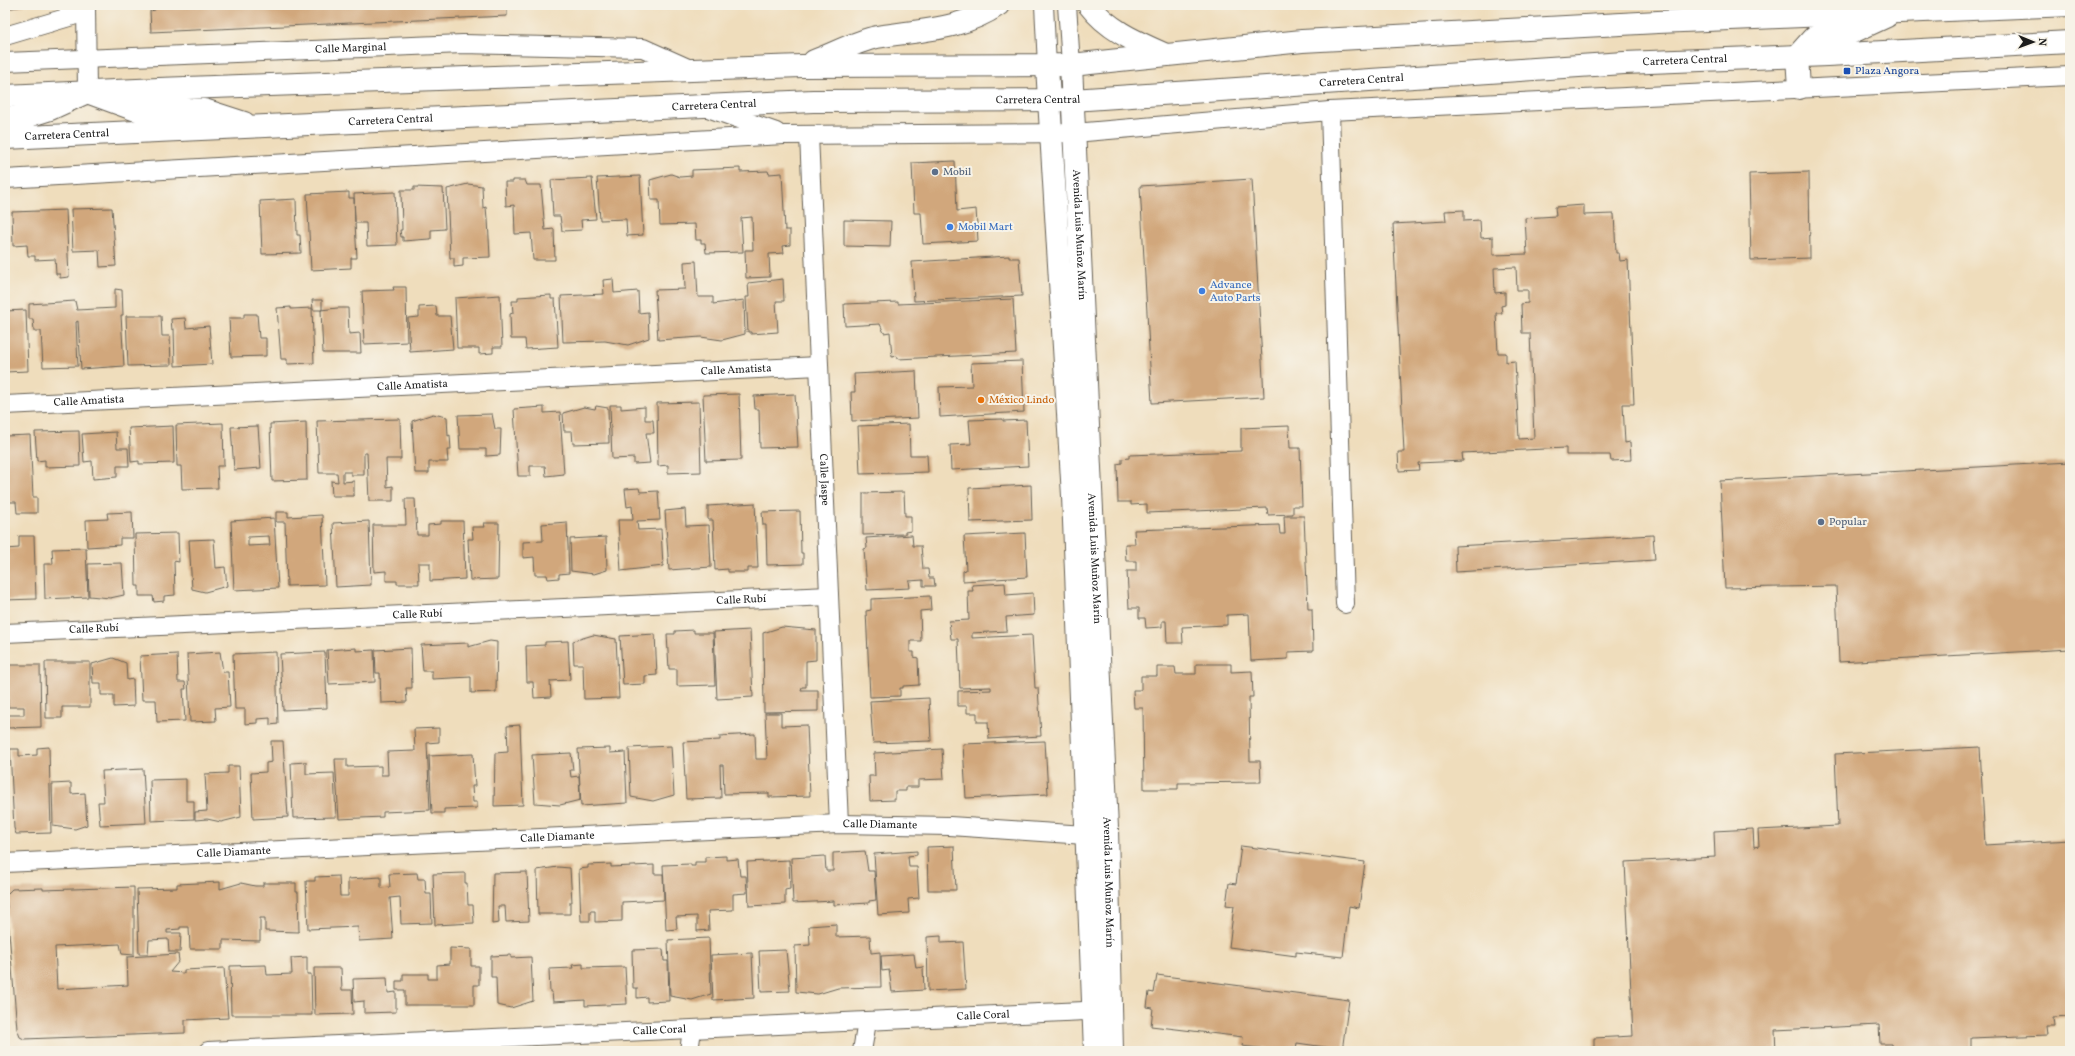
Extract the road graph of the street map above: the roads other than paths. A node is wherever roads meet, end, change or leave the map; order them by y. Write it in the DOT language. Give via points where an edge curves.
graph roads {
  1 [pos="998,5"];
  2 [pos="1044,5"];
  3 [pos="1067,5"];
  4 [pos="1089,5"];
  5 [pos="2070,5"];
  6 [pos="86,8"];
  7 [pos="1896,12"];
  8 [pos="5,36"];
  9 [pos="2070,42"];
  10 [pos="1167,56"];
  11 [pos="1797,56"];
  12 [pos="86,58"];
  13 [pos="5,62"];
  14 [pos="1071,65"];
  15 [pos="802,66"];
  16 [pos="1047,66"];
  17 [pos="692,71"];
  18 [pos="2070,76"];
  19 [pos="1799,88"];
  20 [pos="87,92"];
  21 [pos="5,96"];
  22 [pos="1049,100"];
  23 [pos="1072,100"];
  24 [pos="707,107"];
  25 [pos="1330,111"];
  26 [pos="5,118"];
  27 [pos="258,127"];
  28 [pos="1052,133"];
  29 [pos="1074,133"];
  30 [pos="784,135"];
  31 [pos="809,135"];
  32 [pos="5,138"];
  33 [pos="5,179"];
  34 [pos="819,366"];
  35 [pos="5,405"];
  36 [pos="829,596"];
  37 [pos="1345,604"];
  38 [pos="5,633"];
  39 [pos="840,824"];
  40 [pos="1106,824"];
  41 [pos="1085,835"];
  42 [pos="5,864"];
  43 [pos="1103,1011"];
  44 [pos="867,1022"];
  45 [pos="692,1030"];
  46 [pos="514,1045"];
  47 [pos="342,1048"];
  48 [pos="208,1051"];
  49 [pos="689,1051"];
  50 [pos="862,1051"];
  51 [pos="1095,1051"];
  52 [pos="1112,1051"];
  1 -- 15 [label="main road" via="984,15 936,30 876,38"];
  2 -- 16 [label="street"];
  3 -- 14 [label="street"];
  4 -- 10 [label="main road" via="1095,14 1122,36"];
  5 -- 7 [label="main road"];
  6 -- 8 [label="street"];
  6 -- 12 [label="street"];
  7 -- 10 [label="main road" via="1302,41"];
  7 -- 11 [label="main road" via="1848,34 1814,37"];
  9 -- 11 [label="main road, Carretera Central"];
  10 -- 14 [label="main road"];
  11 -- 19 [label="main road"];
  11 -- 23 [label="main road, Carretera Central" via="1624,63"];
  12 -- 13 [label="street, Calle Marginal"];
  12 -- 17 [label="street, Calle Marginal" via="478,45 642,48"];
  12 -- 20 [label="street"];
  14 -- 16 [label="main road"];
  14 -- 23 [label="main road, Avenida Luis Muñoz Marín"];
  15 -- 16 [label="main road"];
  15 -- 17 [label="main road"];
  16 -- 22 [label="main road, Avenida Luis Muñoz Marín"];
  17 -- 20 [label="main road"];
  18 -- 19 [label="street"];
  19 -- 25 [label="street"];
  20 -- 21 [label="main road"];
  20 -- 26 [label="main road" via="28,116"];
  20 -- 27 [label="main road" via="136,110 204,110"];
  22 -- 23 [label="main road, Carretera Central"];
  22 -- 24 [label="main road, Carretera Central" via="814,101"];
  22 -- 28 [label="main road, Avenida Luis Muñoz Marín"];
  23 -- 29 [label="main road, Avenida Luis Muñoz Marín"];
  24 -- 27 [label="main road, Carretera Central"];
  24 -- 30 [label="street"];
  25 -- 29 [label="street"];
  25 -- 37 [label="street"];
  27 -- 32 [label="main road, Carretera Central"];
  28 -- 29 [label="street"];
  28 -- 31 [label="street"];
  28 -- 41 [label="main road, Avenida Luis Muñoz Marín" via="1081,660"];
  29 -- 40 [label="main road, Avenida Luis Muñoz Marín"];
  30 -- 31 [label="street"];
  30 -- 33 [label="street"];
  31 -- 34 [label="street, Calle Jaspe"];
  34 -- 35 [label="street, Calle Amatista"];
  34 -- 36 [label="street, Calle Jaspe"];
  36 -- 38 [label="street, Calle Rubí"];
  36 -- 39 [label="street, Calle Jaspe"];
  39 -- 41 [label="street, Calle Diamante" via="950,826"];
  39 -- 42 [label="street, Calle Diamante"];
  40 -- 41 [label="street"];
  40 -- 43 [label="main road, Avenida Luis Muñoz Marín"];
  41 -- 43 [label="main road, Avenida Luis Muñoz Marín"];
  43 -- 44 [label="street, Calle Coral"];
  43 -- 51 [label="main road, Avenida Luis Muñoz Marín"];
  43 -- 52 [label="main road, Avenida Luis Muñoz Marín"];
  44 -- 45 [label="street, Calle Coral"];
  44 -- 50 [label="street"];
  45 -- 46 [label="street, Calle Coral"];
  45 -- 49 [label="street"];
  46 -- 47 [label="street, Calle Coral"];
  47 -- 48 [label="street, Calle Coral"];
}
